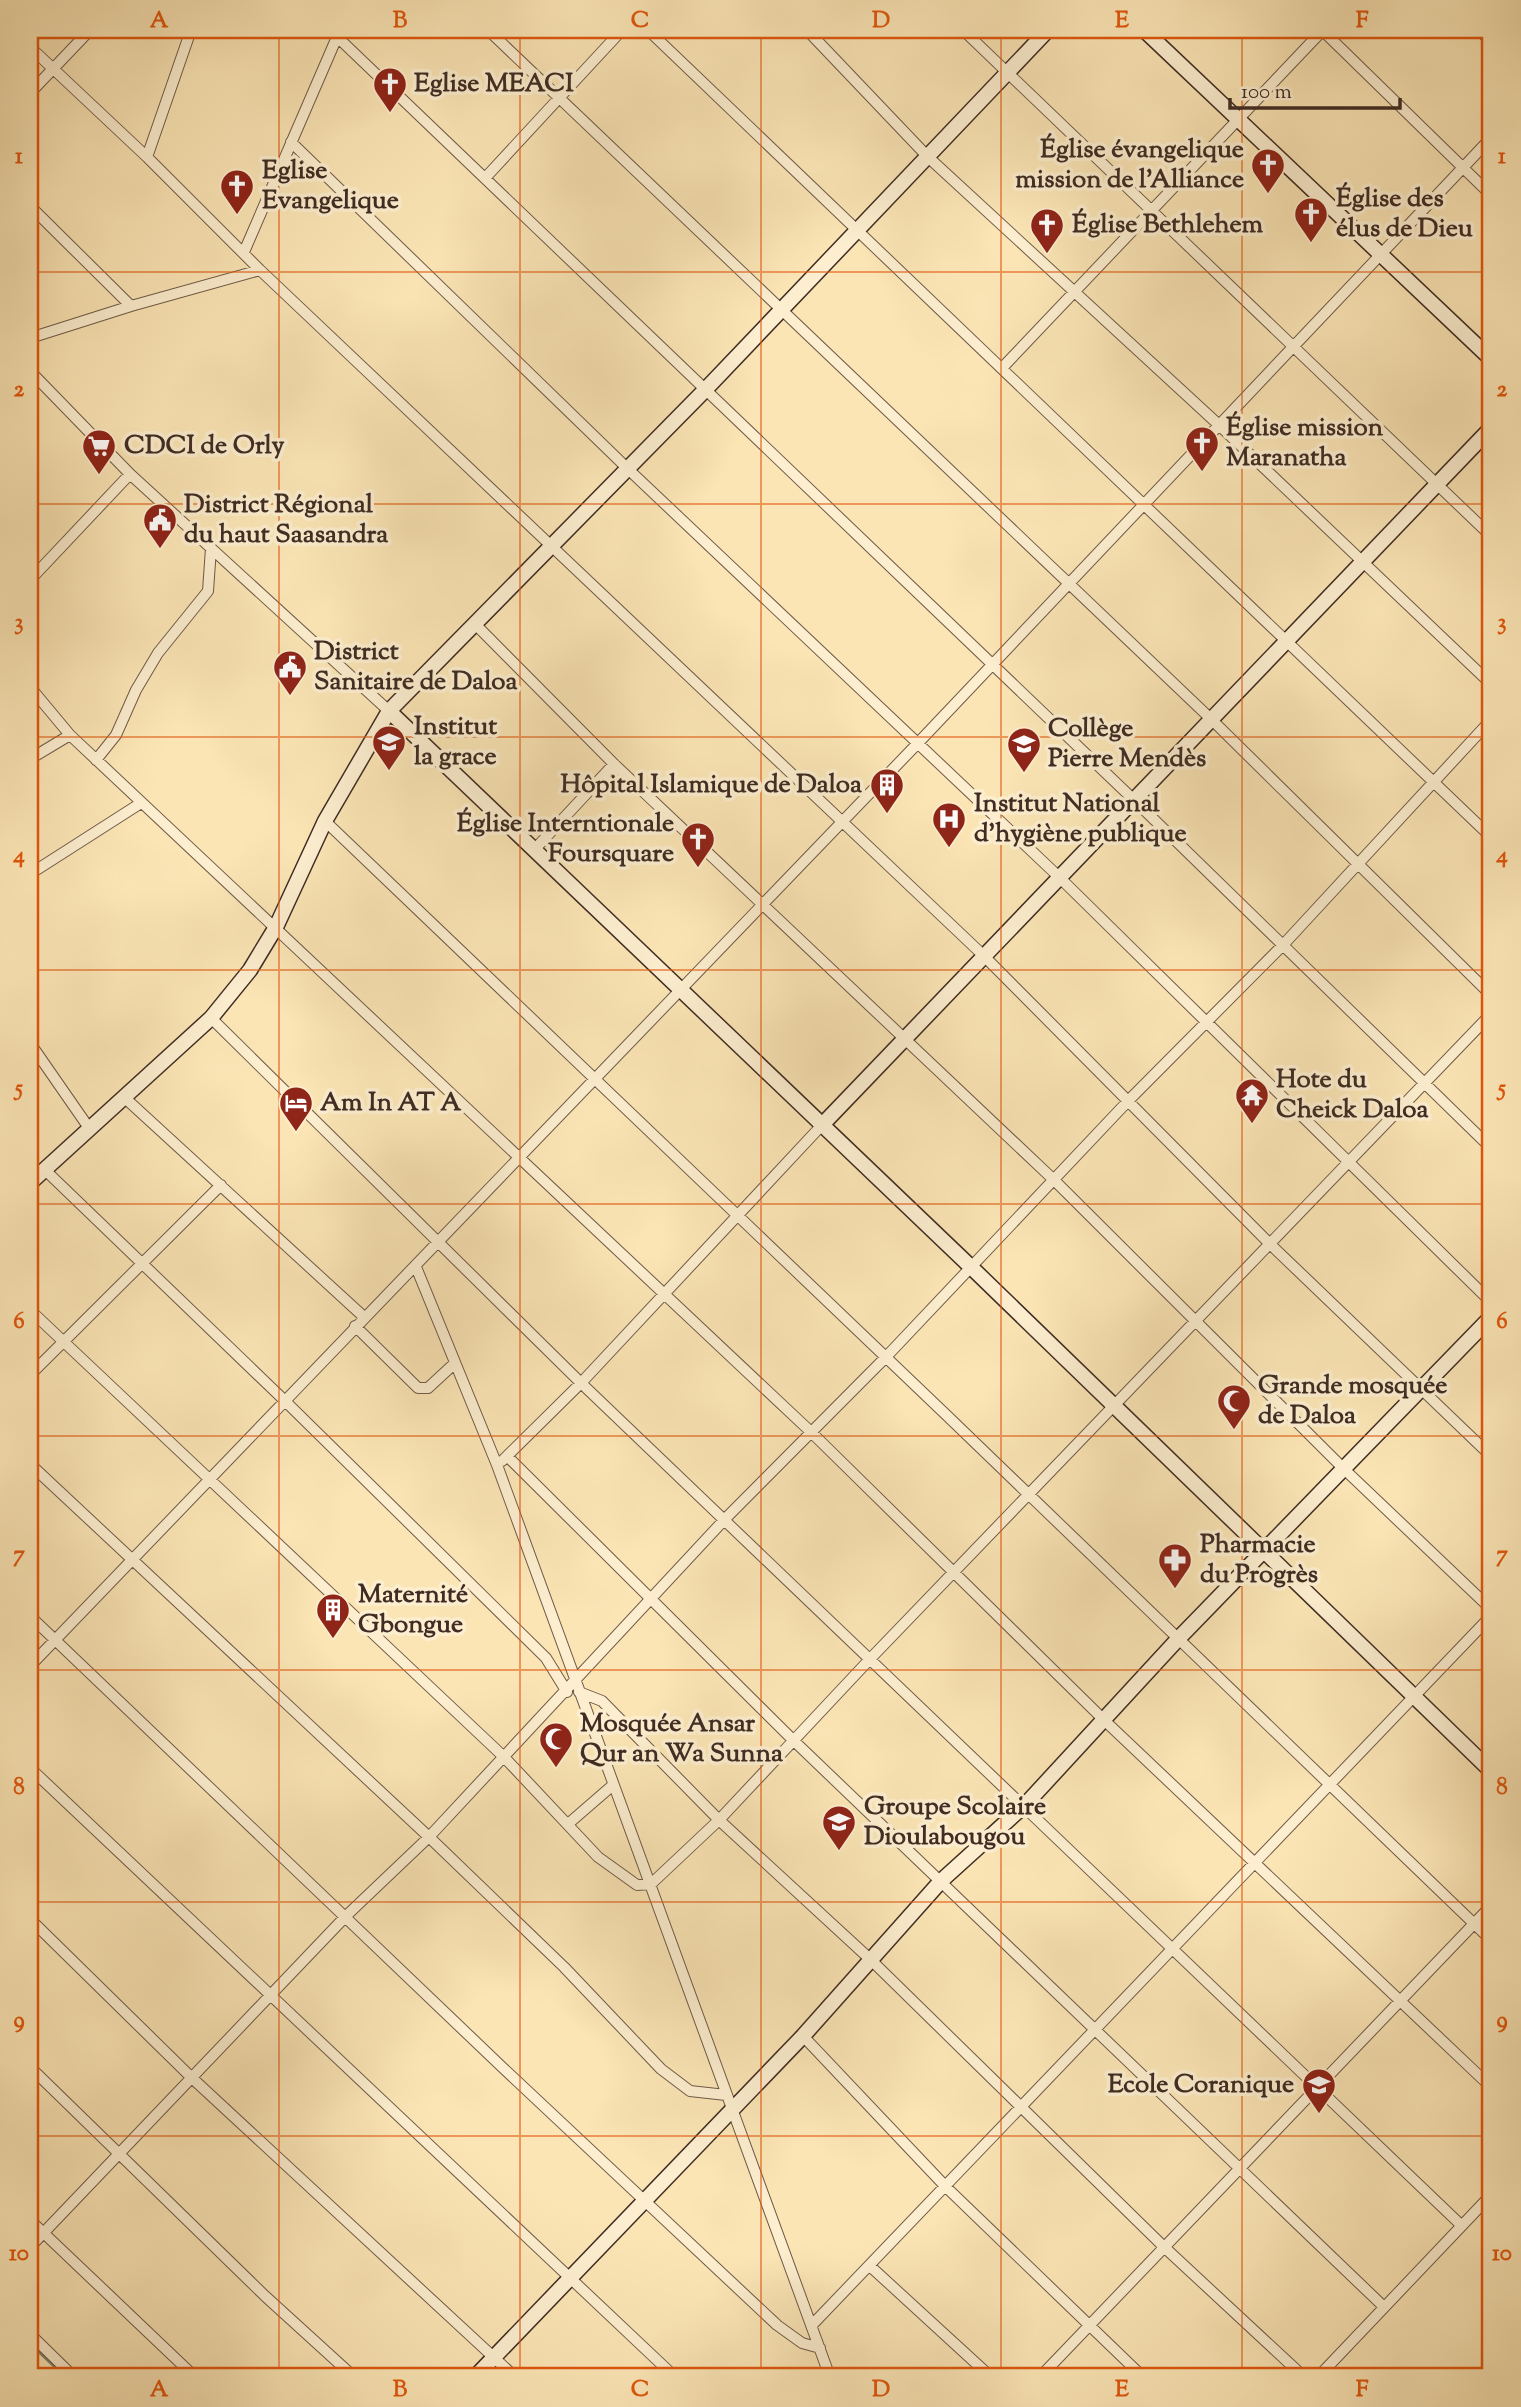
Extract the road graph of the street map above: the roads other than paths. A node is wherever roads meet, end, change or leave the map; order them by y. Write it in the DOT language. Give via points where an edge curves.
graph roads {
  1 [pos="90,30"];
  2 [pos="191,30"];
  3 [pos="488,30"];
  4 [pos="622,30"];
  5 [pos="648,30"];
  6 [pos="807,30"];
  7 [pos="963,30"];
  8 [pos="1048,30"];
  9 [pos="1144,30"];
  10 [pos="1323,30"];
  11 [pos="1479,30"];
  12 [pos="334,33"];
  13 [pos="1491,42"];
  14 [pos="30,47"];
  15 [pos="52,69"];
  16 [pos="1007,72"];
  17 [pos="30,93"];
  18 [pos="561,98"];
  19 [pos="1236,119"];
  20 [pos="1491,138"];
  21 [pos="291,142"];
  22 [pos="147,157"];
  23 [pos="928,157"];
  24 [pos="1462,168"];
  25 [pos="486,177"];
  26 [pos="1491,195"];
  27 [pos="30,206"];
  28 [pos="1153,209"];
  29 [pos="856,231"];
  30 [pos="244,252"];
  31 [pos="1381,255"];
  32 [pos="260,271"];
  33 [pos="1074,290"];
  34 [pos="131,306"];
  35 [pos="781,309"];
  36 [pos="30,338"];
  37 [pos="1294,347"];
  38 [pos="1491,359"];
  39 [pos="1003,367"];
  40 [pos="30,371"];
  41 [pos="705,390"];
  42 [pos="1219,425"];
  43 [pos="1491,428"];
  44 [pos="628,469"];
  45 [pos="130,474"];
  46 [pos="1437,484"];
  47 [pos="1147,504"];
  48 [pos="1491,536"];
  49 [pos="552,547"];
  50 [pos="211,548"];
  51 [pos="1362,564"];
  52 [pos="30,580"];
  53 [pos="1069,584"];
  54 [pos="476,625"];
  55 [pos="1288,640"];
  56 [pos="991,666"];
  57 [pos="1491,684"];
  58 [pos="30,687"];
  59 [pos="389,711"];
  60 [pos="1211,719"];
  61 [pos="1491,720"];
  62 [pos="70,735"];
  63 [pos="918,743"];
  64 [pos="30,759"];
  65 [pos="96,760"];
  66 [pos="614,764"];
  67 [pos="1435,783"];
  68 [pos="1134,800"];
  69 [pos="141,803"];
  70 [pos="842,820"];
  71 [pos="325,821"];
  72 [pos="1491,837"];
  73 [pos="534,850"];
  74 [pos="1358,863"];
  75 [pos="30,874"];
  76 [pos="1058,876"];
  77 [pos="761,905"];
  78 [pos="276,927"];
  79 [pos="1283,945"];
  80 [pos="984,956"];
  81 [pos="680,988"];
  82 [pos="1491,995"];
  83 [pos="1491,1014"];
  84 [pos="212,1018"];
  85 [pos="1205,1023"];
  86 [pos="905,1038"];
  87 [pos="30,1043"];
  88 [pos="594,1077"];
  89 [pos="1425,1082"];
  90 [pos="125,1098"];
  91 [pos="1129,1100"];
  92 [pos="822,1125"];
  93 [pos="89,1128"];
  94 [pos="1491,1148"];
  95 [pos="518,1159"];
  96 [pos="1348,1164"];
  97 [pos="44,1170"];
  98 [pos="1055,1181"];
  99 [pos="30,1183"];
  100 [pos="221,1185"];
  101 [pos="738,1212"];
  102 [pos="439,1243"];
  103 [pos="1270,1244"];
  104 [pos="141,1263"];
  105 [pos="416,1267"];
  106 [pos="972,1268"];
  107 [pos="663,1294"];
  108 [pos="1491,1303"];
  109 [pos="30,1310"];
  110 [pos="364,1317"];
  111 [pos="1491,1317"];
  112 [pos="1196,1323"];
  113 [pos="355,1326"];
  114 [pos="62,1341"];
  115 [pos="885,1358"];
  116 [pos="455,1363"];
  117 [pos="30,1375"];
  118 [pos="581,1383"];
  119 [pos="1422,1387"];
  120 [pos="284,1400"];
  121 [pos="1113,1407"];
  122 [pos="811,1432"];
  123 [pos="507,1456"];
  124 [pos="1491,1456"];
  125 [pos="30,1464"];
  126 [pos="497,1465"];
  127 [pos="1344,1469"];
  128 [pos="207,1480"];
  129 [pos="1030,1495"];
  130 [pos="725,1519"];
  131 [pos="1264,1552"];
  132 [pos="131,1559"];
  133 [pos="953,1574"];
  134 [pos="650,1601"];
  135 [pos="1491,1609"];
  136 [pos="30,1616"];
  137 [pos="1491,1616"];
  138 [pos="54,1639"];
  139 [pos="1178,1639"];
  140 [pos="870,1658"];
  141 [pos="30,1666"];
  142 [pos="577,1688"];
  143 [pos="567,1692"];
  144 [pos="1413,1697"];
  145 [pos="1104,1720"];
  146 [pos="793,1740"];
  147 [pos="504,1757"];
  148 [pos="30,1768"];
  149 [pos="1491,1771"];
  150 [pos="1332,1783"];
  151 [pos="612,1786"];
  152 [pos="1024,1805"];
  153 [pos="719,1820"];
  154 [pos="568,1824"];
  155 [pos="429,1837"];
  156 [pos="1255,1863"];
  157 [pos="941,1881"];
  158 [pos="651,1884"];
  159 [pos="1491,1906"];
  160 [pos="346,1916"];
  161 [pos="30,1919"];
  162 [pos="1475,1923"];
  163 [pos="1491,1940"];
  164 [pos="1174,1948"];
  165 [pos="871,1960"];
  166 [pos="270,1995"];
  167 [pos="1399,2000"];
  168 [pos="1096,2028"];
  169 [pos="803,2036"];
  170 [pos="30,2067"];
  171 [pos="192,2078"];
  172 [pos="1491,2087"];
  173 [pos="1316,2088"];
  174 [pos="726,2095"];
  175 [pos="1021,2108"];
  176 [pos="732,2110"];
  177 [pos="122,2154"];
  178 [pos="1240,2166"];
  179 [pos="946,2187"];
  180 [pos="1491,2195"];
  181 [pos="644,2201"];
  182 [pos="30,2220"];
  183 [pos="1461,2225"];
  184 [pos="42,2233"];
  185 [pos="1163,2246"];
  186 [pos="30,2247"];
  187 [pos="871,2267"];
  188 [pos="572,2276"];
  189 [pos="1383,2306"];
  190 [pos="812,2325"];
  191 [pos="1088,2326"];
  192 [pos="30,2334"];
  193 [pos="820,2347"];
  194 [pos="494,2356"];
  195 [pos="74,2377"];
  196 [pos="195,2377"];
  197 [pos="354,2377"];
  198 [pos="475,2377"];
  199 [pos="515,2377"];
  200 [pos="675,2377"];
  201 [pos="830,2377"];
  202 [pos="991,2377"];
  203 [pos="1040,2377"];
  204 [pos="1143,2377"];
  205 [pos="1304,2377"];
  206 [pos="1318,2377"];
  1 -- 15 [label="street"];
  2 -- 22 [label="street"];
  3 -- 18 [label="street"];
  4 -- 18 [label="street"];
  5 -- 29 [label="street"];
  6 -- 23 [label="street"];
  7 -- 16 [label="street"];
  8 -- 16 [label="street"];
  9 -- 19 [label="street"];
  10 -- 19 [label="street"];
  10 -- 24 [label="street"];
  11 -- 13 [label="street"];
  12 -- 21 [label="street"];
  12 -- 25 [label="street"];
  14 -- 15 [label="street"];
  15 -- 17 [label="street"];
  15 -- 22 [label="street"];
  16 -- 23 [label="street"];
  16 -- 28 [label="street"];
  18 -- 25 [label="street"];
  18 -- 35 [label="street"];
  19 -- 28 [label="street"];
  19 -- 31 [label="street"];
  20 -- 24 [label="street"];
  21 -- 30 [label="street"];
  21 -- 44 [label="street"];
  22 -- 30 [label="street"];
  23 -- 29 [label="street"];
  23 -- 33 [label="street"];
  24 -- 26 [label="street"];
  24 -- 31 [label="street"];
  25 -- 41 [label="street"];
  27 -- 34 [label="street"];
  28 -- 33 [label="street"];
  28 -- 37 [label="street"];
  29 -- 35 [label="street"];
  29 -- 39 [label="street"];
  30 -- 32 [label="street"];
  31 -- 37 [label="street"];
  31 -- 38 [label="street"];
  32 -- 34 [label="street"];
  32 -- 49 [label="street"];
  33 -- 39 [label="street"];
  33 -- 42 [label="street"];
  34 -- 36 [label="street"];
  35 -- 41 [label="street"];
  35 -- 53 [label="street"];
  37 -- 42 [label="street"];
  37 -- 46 [label="street"];
  39 -- 47 [label="street"];
  40 -- 45 [label="street"];
  41 -- 44 [label="street"];
  41 -- 56 [label="street"];
  42 -- 47 [label="street"];
  42 -- 51 [label="street"];
  43 -- 46 [label="street"];
  44 -- 49 [label="street"];
  44 -- 63 [label="street"];
  45 -- 50 [label="street"];
  45 -- 52 [label="street"];
  46 -- 48 [label="street"];
  46 -- 51 [label="street"];
  47 -- 53 [label="street"];
  47 -- 55 [label="street"];
  49 -- 54 [label="street"];
  49 -- 70 [label="street"];
  50 -- 59 [label="street"];
  50 -- 65 [label="street" via="208,591 158,653 116,735"];
  51 -- 55 [label="street"];
  51 -- 57 [label="street"];
  53 -- 56 [label="street"];
  53 -- 60 [label="street"];
  54 -- 59 [label="street"];
  54 -- 66 [label="street"];
  55 -- 60 [label="street"];
  55 -- 67 [label="street"];
  56 -- 63 [label="street"];
  56 -- 68 [label="street"];
  58 -- 62 [label="street"];
  59 -- 71 [label="street"];
  59 -- 73 [label="street"];
  60 -- 68 [label="street"];
  60 -- 74 [label="street"];
  61 -- 67 [label="street"];
  62 -- 64 [label="street"];
  62 -- 65 [label="street"];
  63 -- 70 [label="street"];
  63 -- 76 [label="street"];
  65 -- 69 [label="street"];
  66 -- 73 [label="street"];
  66 -- 77 [label="street"];
  67 -- 72 [label="street"];
  67 -- 74 [label="street"];
  68 -- 76 [label="street"];
  68 -- 79 [label="street"];
  69 -- 75 [label="street"];
  69 -- 78 [label="street"];
  70 -- 77 [label="street"];
  70 -- 80 [label="street"];
  71 -- 78 [label="street"];
  71 -- 88 [label="street"];
  73 -- 81 [label="street"];
  74 -- 79 [label="street"];
  74 -- 82 [label="street"];
  76 -- 80 [label="street"];
  76 -- 85 [label="street"];
  77 -- 81 [label="street"];
  77 -- 86 [label="street"];
  78 -- 84 [label="street"];
  78 -- 95 [label="street"];
  79 -- 85 [label="street"];
  79 -- 89 [label="street"];
  80 -- 86 [label="street"];
  80 -- 91 [label="street"];
  81 -- 88 [label="street"];
  81 -- 92 [label="street"];
  83 -- 89 [label="street"];
  84 -- 90 [label="street"];
  84 -- 102 [label="street"];
  85 -- 91 [label="street"];
  85 -- 96 [label="street"];
  86 -- 92 [label="street"];
  86 -- 98 [label="street"];
  87 -- 93 [label="street"];
  88 -- 95 [label="street"];
  88 -- 101 [label="street"];
  89 -- 94 [label="street"];
  89 -- 96 [label="street"];
  90 -- 93 [label="street"];
  90 -- 100 [label="street"];
  91 -- 98 [label="street"];
  91 -- 103 [label="street"];
  92 -- 101 [label="street"];
  92 -- 106 [label="street"];
  93 -- 97 [label="street"];
  95 -- 102 [label="street"];
  95 -- 107 [label="street"];
  96 -- 103 [label="street"];
  96 -- 108 [label="street"];
  97 -- 99 [label="street"];
  97 -- 104 [label="street"];
  98 -- 106 [label="street"];
  98 -- 112 [label="street"];
  100 -- 104 [label="street"];
  100 -- 110 [label="street"];
  101 -- 107 [label="street"];
  101 -- 115 [label="street"];
  102 -- 105 [label="street"];
  102 -- 118 [label="street"];
  103 -- 112 [label="street"];
  103 -- 119 [label="street"];
  104 -- 114 [label="street"];
  104 -- 120 [label="street"];
  105 -- 110 [label="street"];
  105 -- 116 [label="street"];
  106 -- 115 [label="street"];
  106 -- 121 [label="street"];
  107 -- 118 [label="street"];
  107 -- 122 [label="street"];
  109 -- 114 [label="street"];
  110 -- 113 [label="street"];
  111 -- 119 [label="street"];
  112 -- 121 [label="street"];
  112 -- 127 [label="street"];
  113 -- 116 [label="street" via="418,1388 428,1388"];
  113 -- 120 [label="street"];
  114 -- 117 [label="street"];
  114 -- 128 [label="street"];
  115 -- 122 [label="street"];
  115 -- 129 [label="street"];
  116 -- 126 [label="street"];
  118 -- 123 [label="street"];
  118 -- 130 [label="street"];
  119 -- 124 [label="street"];
  119 -- 127 [label="street"];
  120 -- 128 [label="street"];
  120 -- 143 [label="street" via="546,1658"];
  121 -- 129 [label="street"];
  121 -- 131 [label="street"];
  122 -- 130 [label="street"];
  122 -- 133 [label="street"];
  123 -- 126 [label="street"];
  123 -- 134 [label="street"];
  125 -- 132 [label="street"];
  126 -- 142 [label="street"];
  127 -- 131 [label="street"];
  127 -- 135 [label="street"];
  128 -- 132 [label="street"];
  128 -- 147 [label="street"];
  129 -- 133 [label="street"];
  129 -- 139 [label="street"];
  130 -- 134 [label="street"];
  130 -- 140 [label="street"];
  131 -- 139 [label="street"];
  131 -- 144 [label="street"];
  132 -- 138 [label="street"];
  132 -- 155 [label="street"];
  133 -- 140 [label="street"];
  133 -- 145 [label="street"];
  134 -- 142 [label="street"];
  134 -- 146 [label="street"];
  136 -- 138 [label="street"];
  137 -- 144 [label="street"];
  138 -- 141 [label="street"];
  138 -- 160 [label="street"];
  139 -- 145 [label="street"];
  139 -- 150 [label="street"];
  140 -- 146 [label="street"];
  140 -- 152 [label="street"];
  142 -- 143 [label="street"];
  142 -- 151 [label="street"];
  142 -- 153 [label="street" via="602,1701"];
  143 -- 147 [label="street"];
  144 -- 149 [label="street"];
  144 -- 150 [label="street"];
  145 -- 152 [label="street"];
  145 -- 156 [label="street"];
  146 -- 153 [label="street"];
  146 -- 157 [label="street"];
  147 -- 154 [label="street"];
  147 -- 155 [label="street"];
  148 -- 166 [label="street"];
  150 -- 156 [label="street"];
  150 -- 162 [label="street"];
  151 -- 154 [label="street"];
  151 -- 158 [label="street"];
  152 -- 157 [label="street"];
  152 -- 164 [label="street"];
  153 -- 158 [label="street"];
  153 -- 165 [label="street"];
  154 -- 158 [label="street" via="624,1878 637,1885"];
  155 -- 160 [label="street"];
  155 -- 174 [label="street" via="564,1967 661,2069 690,2091"];
  156 -- 164 [label="street"];
  156 -- 167 [label="street"];
  157 -- 165 [label="street"];
  157 -- 168 [label="street"];
  158 -- 174 [label="street"];
  159 -- 162 [label="street"];
  160 -- 166 [label="street"];
  160 -- 181 [label="street"];
  161 -- 171 [label="street"];
  162 -- 163 [label="street"];
  162 -- 167 [label="street"];
  164 -- 168 [label="street"];
  164 -- 173 [label="street"];
  165 -- 169 [label="street"];
  165 -- 175 [label="street"];
  166 -- 171 [label="street"];
  166 -- 188 [label="street"];
  167 -- 172 [label="street"];
  167 -- 173 [label="street"];
  168 -- 175 [label="street"];
  168 -- 178 [label="street"];
  169 -- 176 [label="street"];
  169 -- 179 [label="street"];
  170 -- 177 [label="street"];
  171 -- 177 [label="street"];
  171 -- 194 [label="street"];
  173 -- 178 [label="street"];
  173 -- 183 [label="street"];
  174 -- 176 [label="street"];
  175 -- 179 [label="street"];
  175 -- 185 [label="street"];
  176 -- 181 [label="street"];
  176 -- 190 [label="street"];
  177 -- 184 [label="street"];
  177 -- 197 [label="street"];
  178 -- 185 [label="street"];
  178 -- 189 [label="street"];
  179 -- 187 [label="street"];
  179 -- 191 [label="street"];
  180 -- 183 [label="street"];
  181 -- 188 [label="street"];
  181 -- 193 [label="street" via="790,2336"];
  182 -- 184 [label="street"];
  183 -- 189 [label="street"];
  184 -- 186 [label="street"];
  184 -- 196 [label="street"];
  185 -- 191 [label="street"];
  185 -- 205 [label="street"];
  187 -- 190 [label="street"];
  187 -- 202 [label="street"];
  188 -- 194 [label="street"];
  188 -- 200 [label="street"];
  189 -- 206 [label="street"];
  190 -- 193 [label="street"];
  191 -- 203 [label="street"];
  191 -- 204 [label="street"];
  192 -- 195 [label="street"];
  193 -- 201 [label="street"];
  194 -- 198 [label="street"];
  194 -- 199 [label="street"];
}
